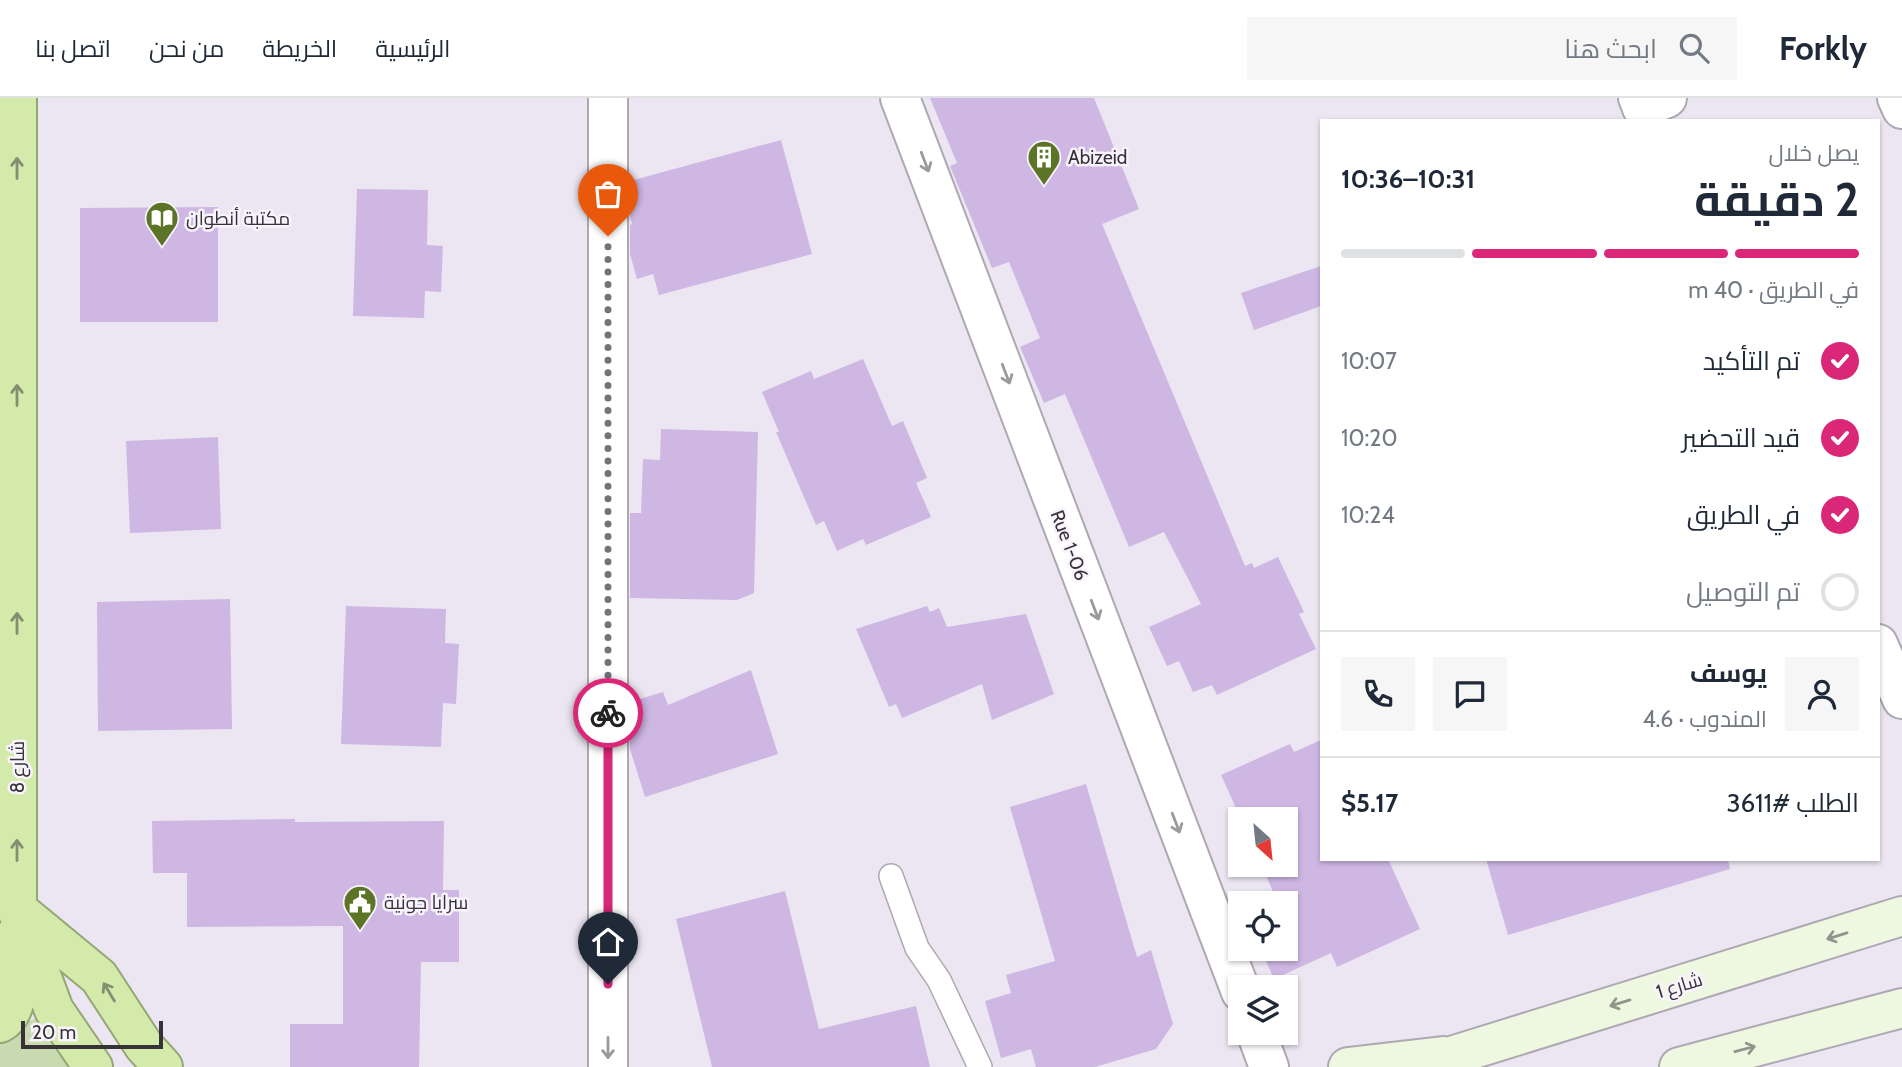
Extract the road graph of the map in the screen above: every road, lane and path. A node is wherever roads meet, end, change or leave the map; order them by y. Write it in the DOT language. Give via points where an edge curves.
graph roads {
  1 [pos="17,98"];
  2 [pos="608,98"];
  3 [pos="900,98"];
  4 [pos="1897,98"];
  5 [pos="1902,109"];
  6 [pos="1880,649"];
  7 [pos="1902,699"];
  8 [pos="891,876"];
  9 [pos="17,899"];
  10 [pos="1902,916"];
  11 [pos="1235,975"];
  12 [pos="1902,1008"];
  13 [pos="0,1023"];
  14 [pos="1261,1045"];
  15 [pos="1455,1054"];
  16 [pos="93,1067"];
  17 [pos="163,1067"];
  18 [pos="608,1067"];
  19 [pos="980,1067"];
  20 [pos="1269,1067"];
  21 [pos="1348,1067"];
  22 [pos="1416,1067"];
  23 [pos="1679,1067"];
  9 -- 1 [label="highway, شارع 8, one-way"];
  2 -- 18 [label="street, one-way"];
  3 -- 11 [label="street, Rue 1-06, one-way"];
  4 -- 5 [label="street"];
  6 -- 7 [label="street"];
  8 -- 19 [label="lane" via="917,948 939,980"];
  9 -- 13 [label="highway" via="17,987 12,1012"];
  9 -- 16 [label="highway, شارع 8" via="54,1010"];
  17 -- 9 [label="highway, one-way" via="99,977"];
  10 -- 15 [label="main road, شارع 1, one-way"];
  23 -- 12 [label="main road, one-way"];
  14 -- 20 [label="street"];
  15 -- 21 [label="main road, شارع 1"];
  15 -- 22 [label="main road, شارع 1"];
}
